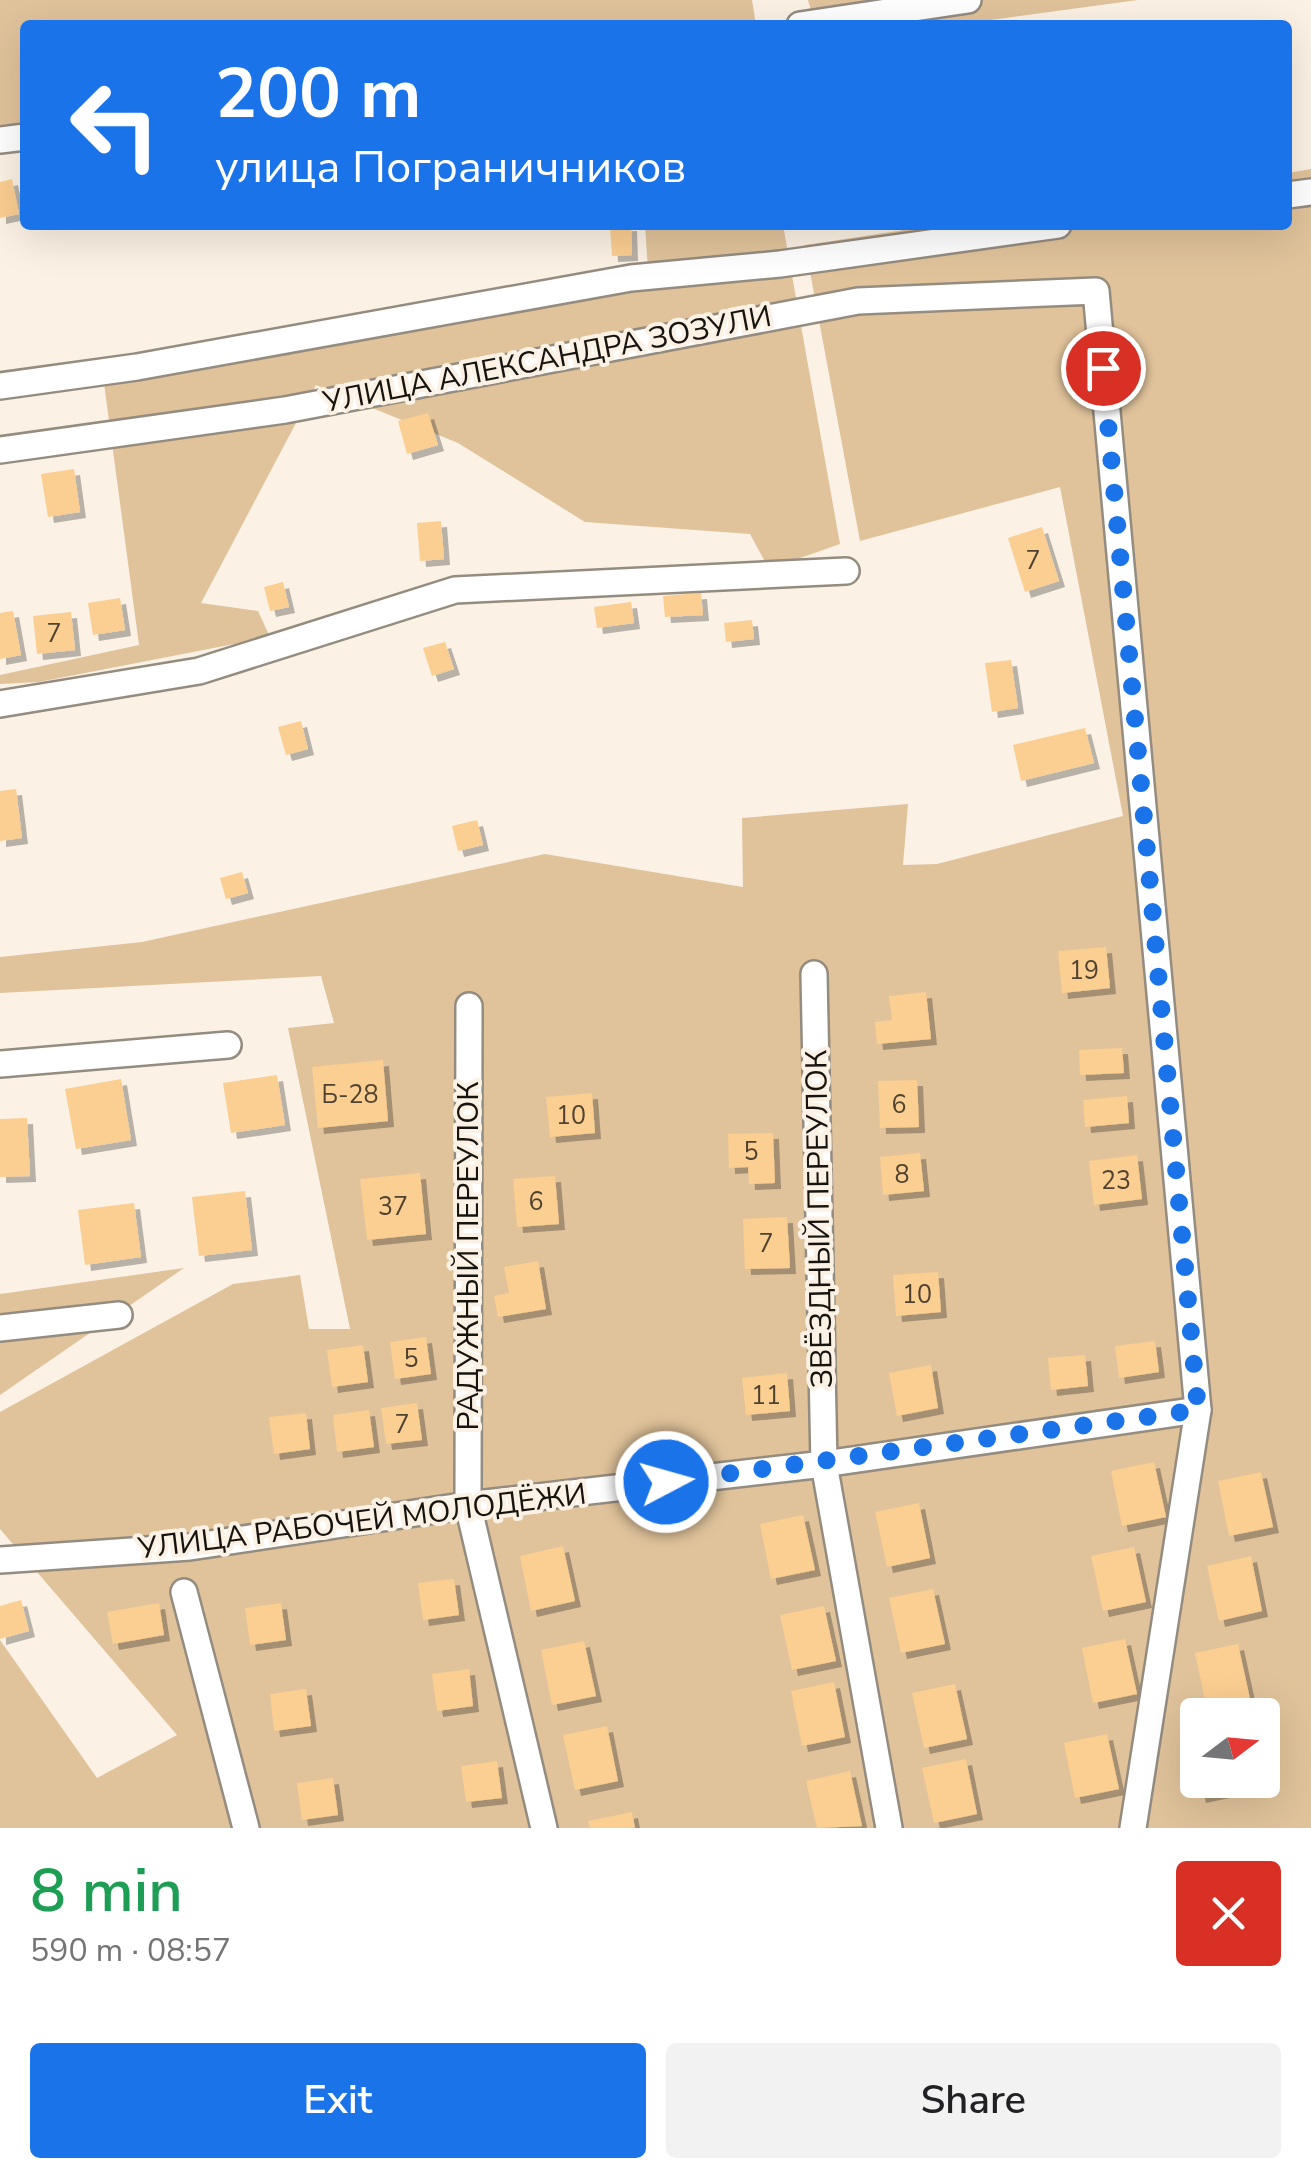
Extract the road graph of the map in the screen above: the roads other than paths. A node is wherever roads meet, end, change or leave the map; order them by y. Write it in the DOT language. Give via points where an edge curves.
graph roads {
  1 [pos="968,0"];
  2 [pos="820,20"];
  3 [pos="1022,230"];
  4 [pos="0,386"];
  5 [pos="0,450"];
  6 [pos="846,571"];
  7 [pos="0,704"];
  8 [pos="814,974"];
  9 [pos="469,1006"];
  10 [pos="228,1045"];
  11 [pos="0,1064"];
  12 [pos="119,1315"];
  13 [pos="0,1328"];
  14 [pos="1198,1410"];
  15 [pos="824,1464"];
  16 [pos="468,1505"];
  17 [pos="0,1560"];
  18 [pos="184,1592"];
  19 [pos="246,1828"];
  20 [pos="544,1828"];
  21 [pos="889,1828"];
  22 [pos="1134,1828"];
  1 -- 2 [label="street"];
  3 -- 4 [label="street" via="631,278 137,368"];
  5 -- 14 [label="street, УЛИЦА АЛЕКСАНДРА ЗОЗУЛИ" via="284,410 858,301 1096,291"];
  6 -- 7 [label="street" via="455,590 199,671"];
  8 -- 15 [label="street, ЗВЁЗДНЫЙ ПЕРЕУЛОК"];
  9 -- 16 [label="street, РАДУЖНЫЙ ПЕРЕУЛОК"];
  10 -- 11 [label="street"];
  12 -- 13 [label="street"];
  14 -- 15 [label="street, УЛИЦА РАБОЧЕЙ МОЛОДЁЖИ"];
  14 -- 22 [label="street"];
  15 -- 16 [label="street, УЛИЦА РАБОЧЕЙ МОЛОДЁЖИ"];
  15 -- 21 [label="street, ЗВЁЗДНЫЙ ПЕРЕУЛОК"];
  16 -- 17 [label="street, УЛИЦА РАБОЧЕЙ МОЛОДЁЖИ" via="190,1547"];
  16 -- 20 [label="street, РАДУЖНЫЙ ПЕРЕУЛОК"];
  18 -- 19 [label="street"];
}
